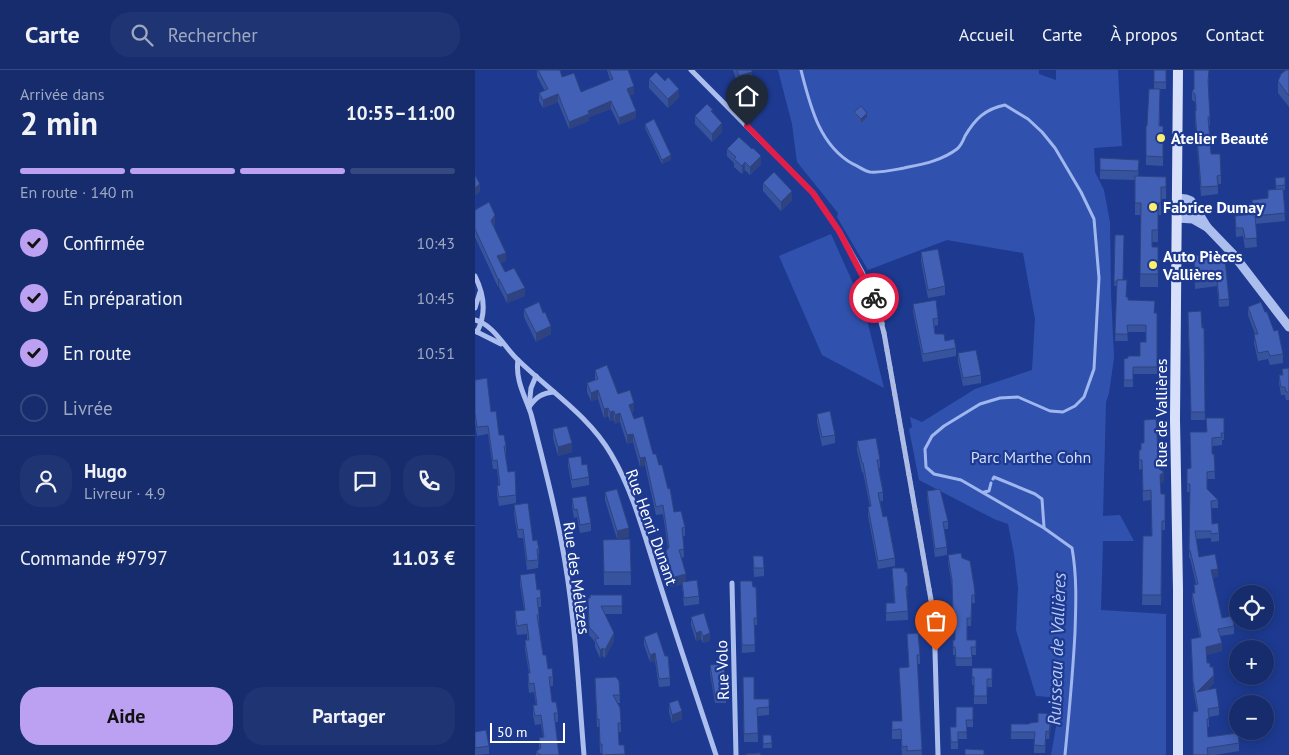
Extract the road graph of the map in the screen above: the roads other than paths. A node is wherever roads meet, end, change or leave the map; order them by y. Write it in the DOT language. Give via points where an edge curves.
graph roads {
  1 [pos="691,70"];
  2 [pos="1178,70"];
  3 [pos="1177,198"];
  4 [pos="1177,218"];
  5 [pos="1207,227"];
  6 [pos="475,276"];
  7 [pos="480,289"];
  8 [pos="475,308"];
  9 [pos="475,320"];
  10 [pos="483,322"];
  11 [pos="1289,327"];
  12 [pos="476,331"];
  13 [pos="504,345"];
  14 [pos="518,360"];
  15 [pos="536,376"];
  16 [pos="554,392"];
  17 [pos="529,407"];
  18 [pos="732,584"];
  19 [pos="584,755"];
  20 [pos="716,755"];
  21 [pos="737,755"];
  22 [pos="939,755"];
  23 [pos="1179,755"];
  1 -- 22 [label="street" via="813,193 862,272 881,316 934,617"];
  2 -- 3 [label="main road, Rue de Vallières"];
  3 -- 4 [label="main road, Rue de Vallières"];
  3 -- 5 [label="street" via="1191,201"];
  4 -- 5 [label="street" via="1193,219"];
  4 -- 23 [label="main road, Rue de Vallières" via="1175,419"];
  5 -- 11 [label="street" via="1233,254"];
  6 -- 7 [label="street"];
  7 -- 8 [label="street"];
  7 -- 10 [label="street"];
  9 -- 10 [label="street"];
  10 -- 12 [label="street"];
  10 -- 13 [label="street, Rue Henri Dunant"];
  12 -- 13 [label="street, Rue Henri Dunant"];
  13 -- 14 [label="street, Rue Henri Dunant"];
  14 -- 15 [label="street, Rue Henri Dunant"];
  14 -- 17 [label="street, Rue des Mélèzes" via="516,369 520,388"];
  15 -- 16 [label="street, Rue Henri Dunant"];
  15 -- 17 [label="street, Rue des Mélèzes"];
  16 -- 17 [label="street" via="541,394"];
  16 -- 20 [label="street, Rue Henri Dunant" via="599,437 623,476"];
  17 -- 19 [label="street, Rue des Mélèzes" via="561,541 577,662"];
  18 -- 21 [label="street, Rue Volo"];
}
